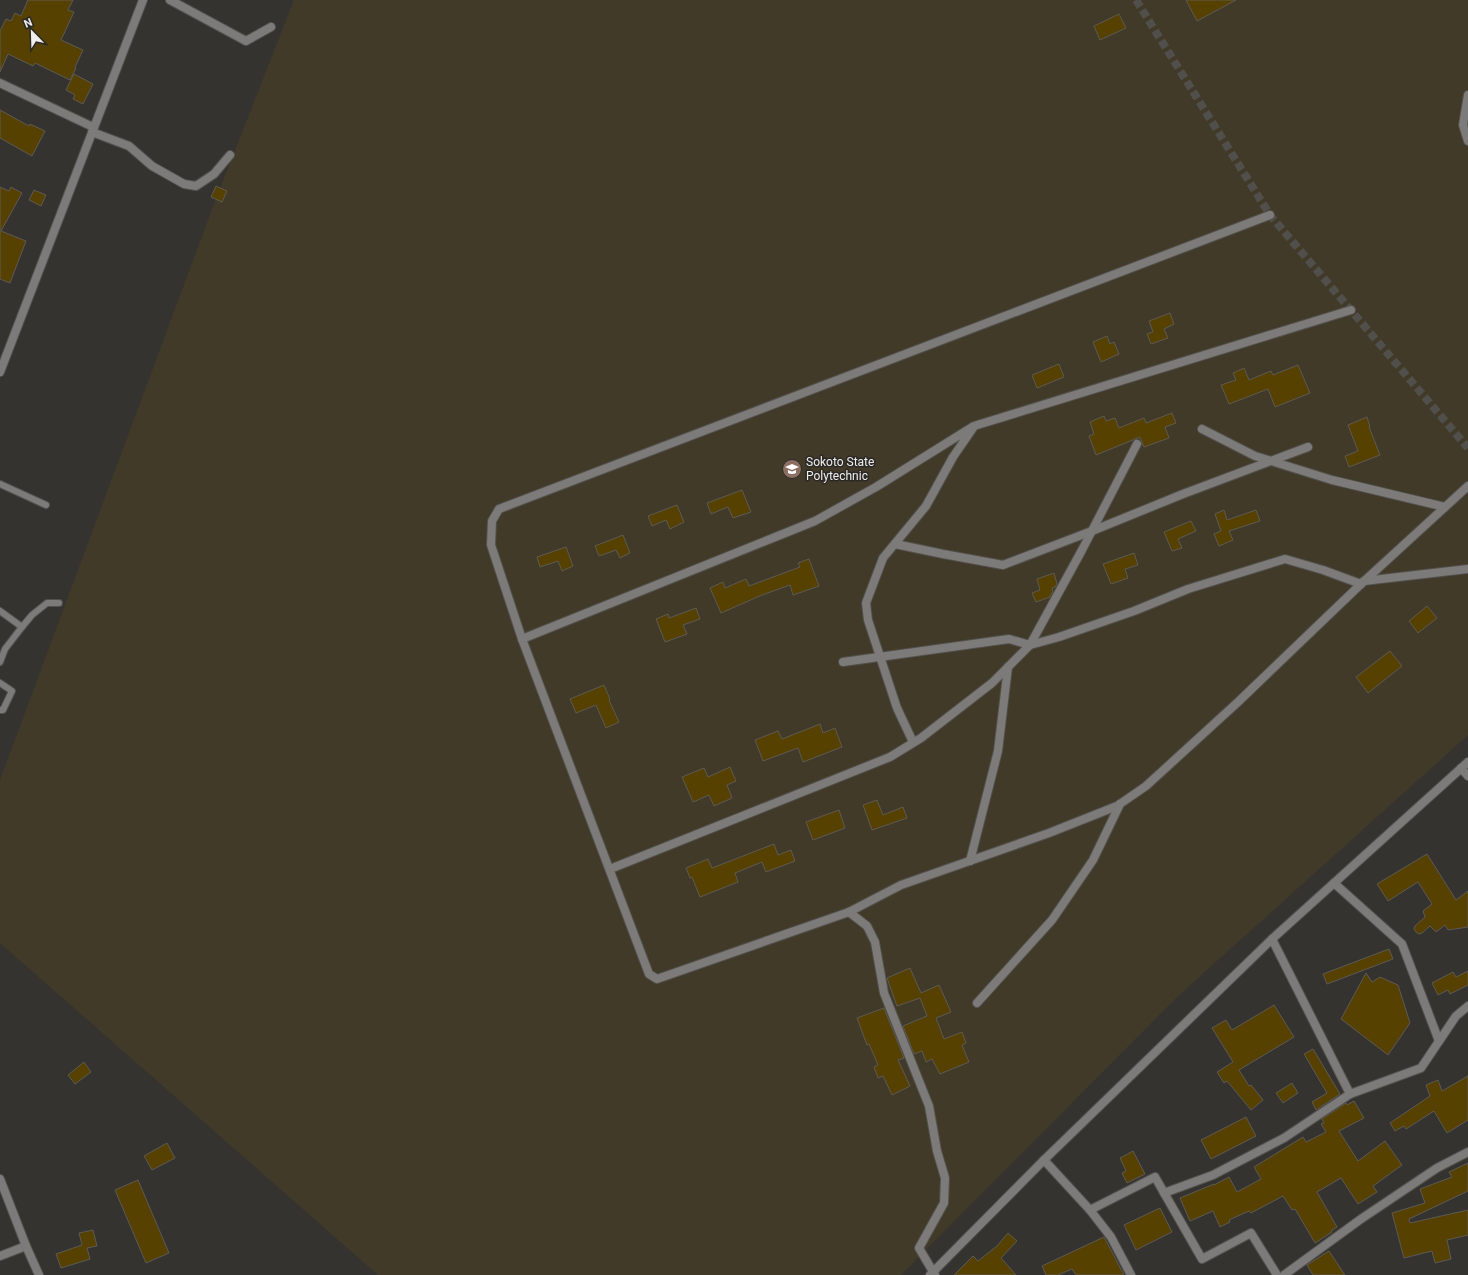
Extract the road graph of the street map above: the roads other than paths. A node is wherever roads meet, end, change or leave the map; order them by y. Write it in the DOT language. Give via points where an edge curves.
graph roads {
  1 [pos="143,0"];
  2 [pos="170,0"];
  3 [pos="271,27"];
  4 [pos="0,83"];
  5 [pos="1468,95"];
  6 [pos="93,129"];
  7 [pos="1468,141"];
  8 [pos="230,155"];
  9 [pos="1270,215"];
  10 [pos="1351,310"];
  11 [pos="0,372"];
  12 [pos="974,426"];
  13 [pos="1202,429"];
  14 [pos="1137,444"];
  15 [pos="1308,447"];
  16 [pos="1271,461"];
  17 [pos="0,484"];
  18 [pos="1468,486"];
  19 [pos="46,505"];
  20 [pos="1445,507"];
  21 [pos="1092,531"];
  22 [pos="895,544"];
  23 [pos="1468,569"];
  24 [pos="1362,582"];
  25 [pos="59,603"];
  26 [pos="0,611"];
  27 [pos="22,627"];
  28 [pos="522,639"];
  29 [pos="1030,645"];
  30 [pos="880,657"];
  31 [pos="0,662"];
  32 [pos="844,662"];
  33 [pos="1008,667"];
  34 [pos="0,683"];
  35 [pos="0,710"];
  36 [pos="913,742"];
  37 [pos="1468,762"];
  38 [pos="1461,768"];
  39 [pos="1468,776"];
  40 [pos="1120,804"];
  41 [pos="970,861"];
  42 [pos="610,869"];
  43 [pos="1334,883"];
  44 [pos="849,912"];
  45 [pos="1272,939"];
  46 [pos="977,1003"];
  47 [pos="1468,1006"];
  48 [pos="1439,1041"];
  49 [pos="1350,1094"];
  50 [pos="1468,1152"];
  51 [pos="1044,1160"];
  52 [pos="0,1179"];
  53 [pos="1164,1193"];
  54 [pos="1090,1210"];
  55 [pos="26,1246"];
  56 [pos="0,1256"];
  57 [pos="932,1274"];
  58 [pos="39,1275"];
  59 [pos="1131,1275"];
  60 [pos="1278,1275"];
  61 [pos="1284,1275"];
  1 -- 6 [label="street"];
  2 -- 3 [label="street" via="246,41"];
  4 -- 6 [label="street"];
  5 -- 7 [label="street" via="1463,125"];
  6 -- 8 [label="street" via="129,146 152,166 184,184 196,186 214,174"];
  6 -- 11 [label="street"];
  9 -- 28 [label="street" via="499,509 492,521 491,545"];
  10 -- 12 [label="street"];
  12 -- 22 [label="street" via="953,457 926,506"];
  12 -- 28 [label="street" via="876,487 815,521"];
  13 -- 16 [label="street" via="1254,456"];
  14 -- 21 [label="street"];
  15 -- 16 [label="street"];
  16 -- 20 [label="street" via="1332,480"];
  16 -- 21 [label="street"];
  17 -- 19 [label="lane"];
  18 -- 20 [label="street"];
  20 -- 24 [label="street"];
  21 -- 22 [label="street" via="1004,565"];
  21 -- 29 [label="street"];
  22 -- 30 [label="street" via="883,558 866,603 868,620"];
  23 -- 24 [label="street"];
  24 -- 29 [label="street" via="1285,559 1188,589 1134,611"];
  24 -- 40 [label="street" via="1158,776"];
  25 -- 27 [label="lane" via="47,604 32,615"];
  26 -- 27 [label="lane"];
  27 -- 31 [label="lane" via="5,649"];
  28 -- 42 [label="street"];
  29 -- 30 [label="street" via="1009,640"];
  29 -- 33 [label="street"];
  30 -- 32 [label="street"];
  30 -- 36 [label="street" via="897,708"];
  33 -- 36 [label="street" via="992,683"];
  33 -- 41 [label="street" via="998,750"];
  34 -- 35 [label="lane" via="12,691"];
  36 -- 42 [label="street" via="890,757"];
  37 -- 38 [label="street"];
  38 -- 39 [label="street"];
  38 -- 43 [label="street"];
  40 -- 41 [label="street"];
  40 -- 46 [label="street" via="1092,860 1052,920"];
  41 -- 44 [label="street" via="901,885"];
  42 -- 44 [label="street" via="649,974 657,979"];
  43 -- 45 [label="street"];
  43 -- 48 [label="street" via="1402,944"];
  44 -- 57 [label="street" via="866,926 875,942 884,992 929,1106 945,1178 944,1203 919,1248"];
  45 -- 49 [label="street"];
  45 -- 51 [label="street"];
  47 -- 48 [label="street" via="1456,1016"];
  48 -- 49 [label="street" via="1421,1068"];
  49 -- 53 [label="street" via="1284,1138 1213,1175"];
  50 -- 61 [label="street" via="1437,1168"];
  51 -- 54 [label="street"];
  51 -- 57 [label="street"];
  52 -- 55 [label="street"];
  53 -- 54 [label="street" via="1155,1177"];
  53 -- 60 [label="street" via="1202,1259 1251,1232"];
  54 -- 59 [label="street" via="1111,1237"];
  55 -- 56 [label="street"];
  55 -- 58 [label="street"];
}
